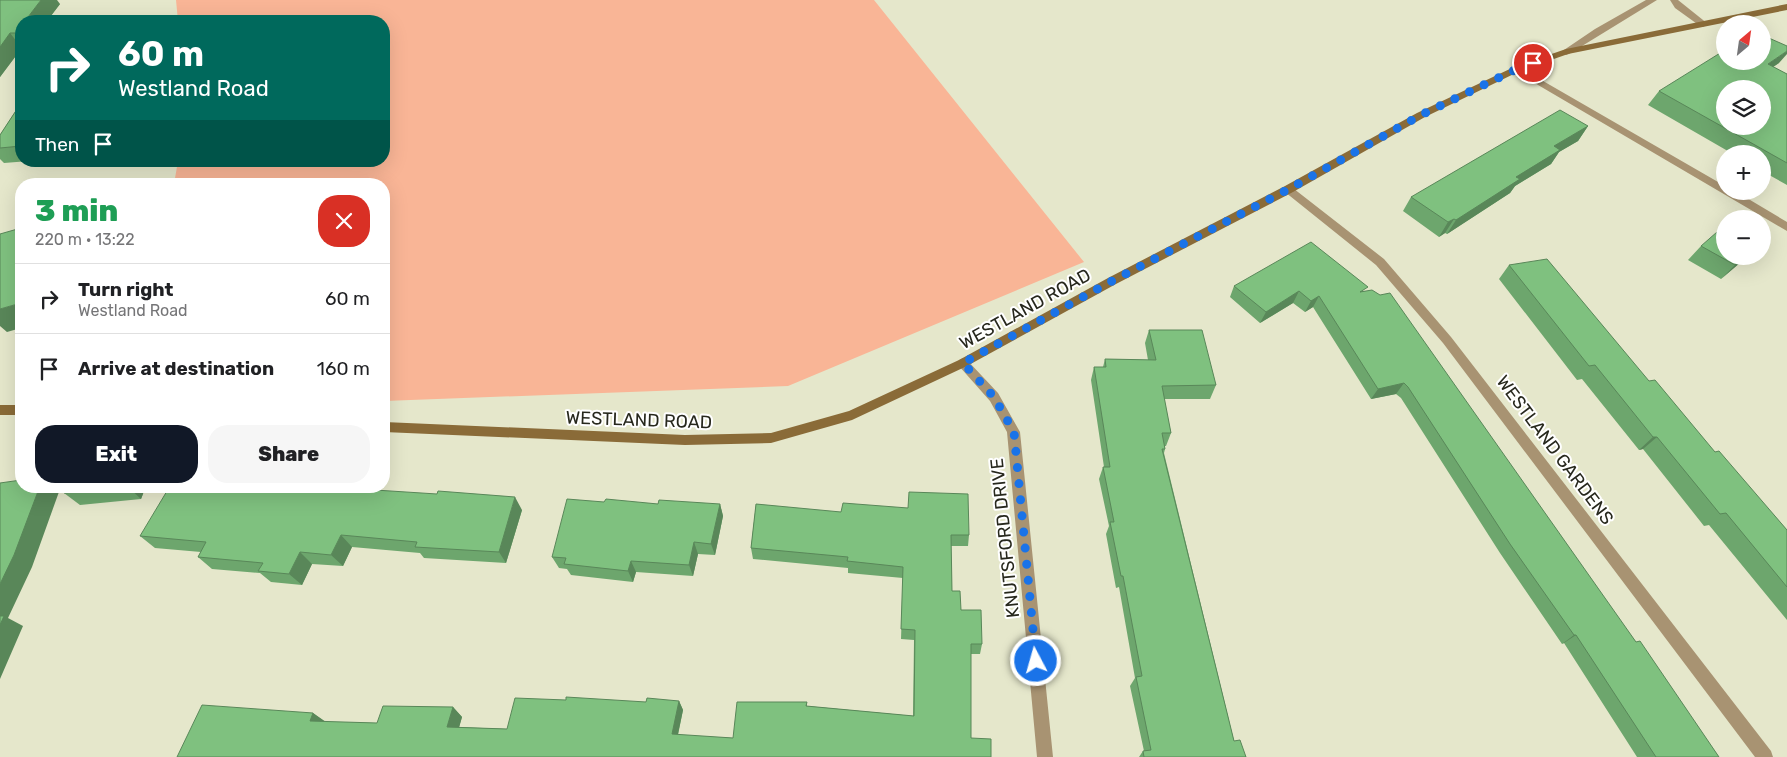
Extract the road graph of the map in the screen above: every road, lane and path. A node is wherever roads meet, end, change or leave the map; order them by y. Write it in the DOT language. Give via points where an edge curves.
graph roads {
  1 [pos="1654,0"];
  2 [pos="1674,0"];
  3 [pos="1787,7"];
  4 [pos="1761,15"];
  5 [pos="1716,23"];
  6 [pos="1703,24"];
  7 [pos="1566,52"];
  8 [pos="1517,69"];
  9 [pos="1716,186"];
  10 [pos="1289,189"];
  11 [pos="1740,200"];
  12 [pos="1787,227"];
  13 [pos="963,363"];
  14 [pos="0,410"];
  15 [pos="15,410"];
  16 [pos="390,427"];
  17 [pos="1045,757"];
  18 [pos="1765,757"];
  1 -- 7 [label="street"];
  2 -- 6 [label="street"];
  3 -- 4 [label="street, WESTLAND ROAD"];
  5 -- 6 [label="street, WESTLAND ROAD"];
  6 -- 7 [label="street, WESTLAND ROAD"];
  7 -- 8 [label="street, WESTLAND ROAD"];
  8 -- 9 [label="street"];
  8 -- 10 [label="street, WESTLAND ROAD" via="1421,115"];
  10 -- 13 [label="street, WESTLAND ROAD"];
  10 -- 18 [label="street, WESTLAND GARDENS" via="1380,262 1447,340"];
  11 -- 12 [label="street"];
  13 -- 16 [label="street, WESTLAND ROAD" via="852,415 771,438 685,440"];
  13 -- 17 [label="street, KNUTSFORD DRIVE" via="994,397 1014,432"];
  14 -- 15 [label="street"];
}
